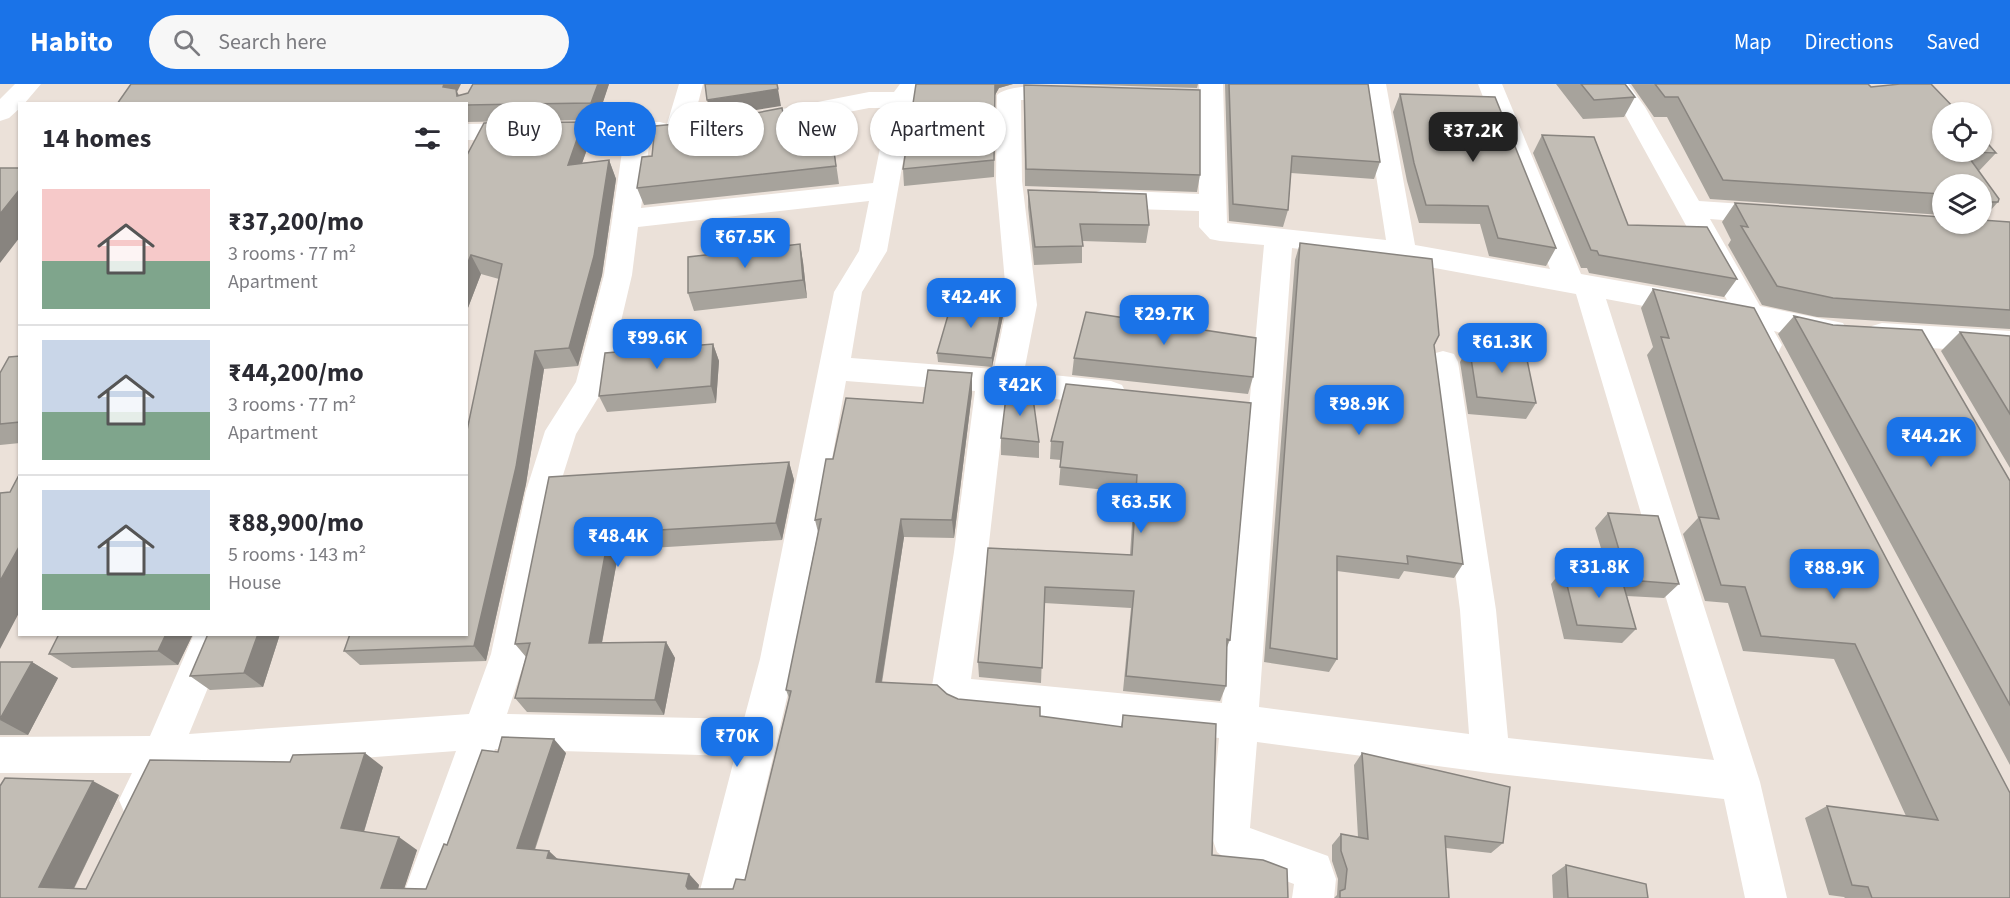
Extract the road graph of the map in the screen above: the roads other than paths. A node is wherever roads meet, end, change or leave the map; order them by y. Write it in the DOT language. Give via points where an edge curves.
graph roads {
  1 [pos="29,84"];
  2 [pos="691,84"];
  3 [pos="1374,84"];
  4 [pos="1490,84"];
  5 [pos="1615,84"];
  6 [pos="864,92"];
  7 [pos="907,92"];
  8 [pos="1204,93"];
  9 [pos="1098,94"];
  10 [pos="0,113"];
  11 [pos="764,120"];
  12 [pos="656,130"];
  13 [pos="574,131"];
  14 [pos="473,132"];
  15 [pos="468,149"];
  16 [pos="635,156"];
  17 [pos="886,190"];
  18 [pos="1082,199"];
  19 [pos="1213,202"];
  20 [pos="1691,209"];
  21 [pos="1797,217"];
  22 [pos="626,219"];
  23 [pos="1279,237"];
  24 [pos="1402,252"];
  25 [pos="1579,284"];
  26 [pos="1752,315"];
  27 [pos="2010,342"];
  28 [pos="1443,362"];
  29 [pos="1779,367"];
  30 [pos="832,368"];
  31 [pos="999,381"];
  32 [pos="1136,396"];
  33 [pos="211,636"];
  34 [pos="1239,722"];
  35 [pos="482,731"];
  36 [pos="759,738"];
  37 [pos="161,754"];
  38 [pos="0,755"];
  39 [pos="1490,755"];
  40 [pos="1740,782"];
  41 [pos="122,837"];
  42 [pos="423,898"];
  43 [pos="719,898"];
  44 [pos="1313,898"];
  45 [pos="1766,898"];
  1 -- 10 [label="street"];
  2 -- 12 [label="street" via="689,129"];
  3 -- 24 [label="street"];
  4 -- 25 [label="street"];
  5 -- 20 [label="street" via="1633,107"];
  6 -- 7 [label="street"];
  6 -- 11 [label="street"];
  7 -- 17 [label="street"];
  8 -- 19 [label="street"];
  9 -- 31 [label="street" via="1009,95 1022,197 1022,305"];
  13 -- 14 [label="street"];
  14 -- 15 [label="street"];
  16 -- 22 [label="street"];
  17 -- 22 [label="street"];
  17 -- 30 [label="street" via="873,251 848,292"];
  18 -- 19 [label="street"];
  19 -- 23 [label="street" via="1215,230"];
  20 -- 21 [label="street"];
  20 -- 26 [label="street"];
  22 -- 35 [label="street" via="618,275 591,385 561,431 542,491 509,654"];
  23 -- 24 [label="street"];
  23 -- 34 [label="street" via="1254,409"];
  24 -- 25 [label="street"];
  25 -- 26 [label="street"];
  25 -- 40 [label="street"];
  26 -- 27 [label="street" via="1922,349"];
  26 -- 29 [label="street"];
  28 -- 39 [label="street" via="1478,610"];
  30 -- 31 [label="street"];
  30 -- 36 [label="street" via="778,659"];
  31 -- 32 [label="street"];
  31 -- 34 [label="street" via="951,686 954,692"];
  33 -- 37 [label="street"];
  34 -- 39 [label="street"];
  34 -- 44 [label="street" via="1232,838 1313,871"];
  35 -- 36 [label="street"];
  35 -- 37 [label="street"];
  35 -- 42 [label="street"];
  36 -- 43 [label="street"];
  37 -- 38 [label="street"];
  37 -- 41 [label="street"];
  39 -- 40 [label="street"];
  40 -- 45 [label="street"];
}
